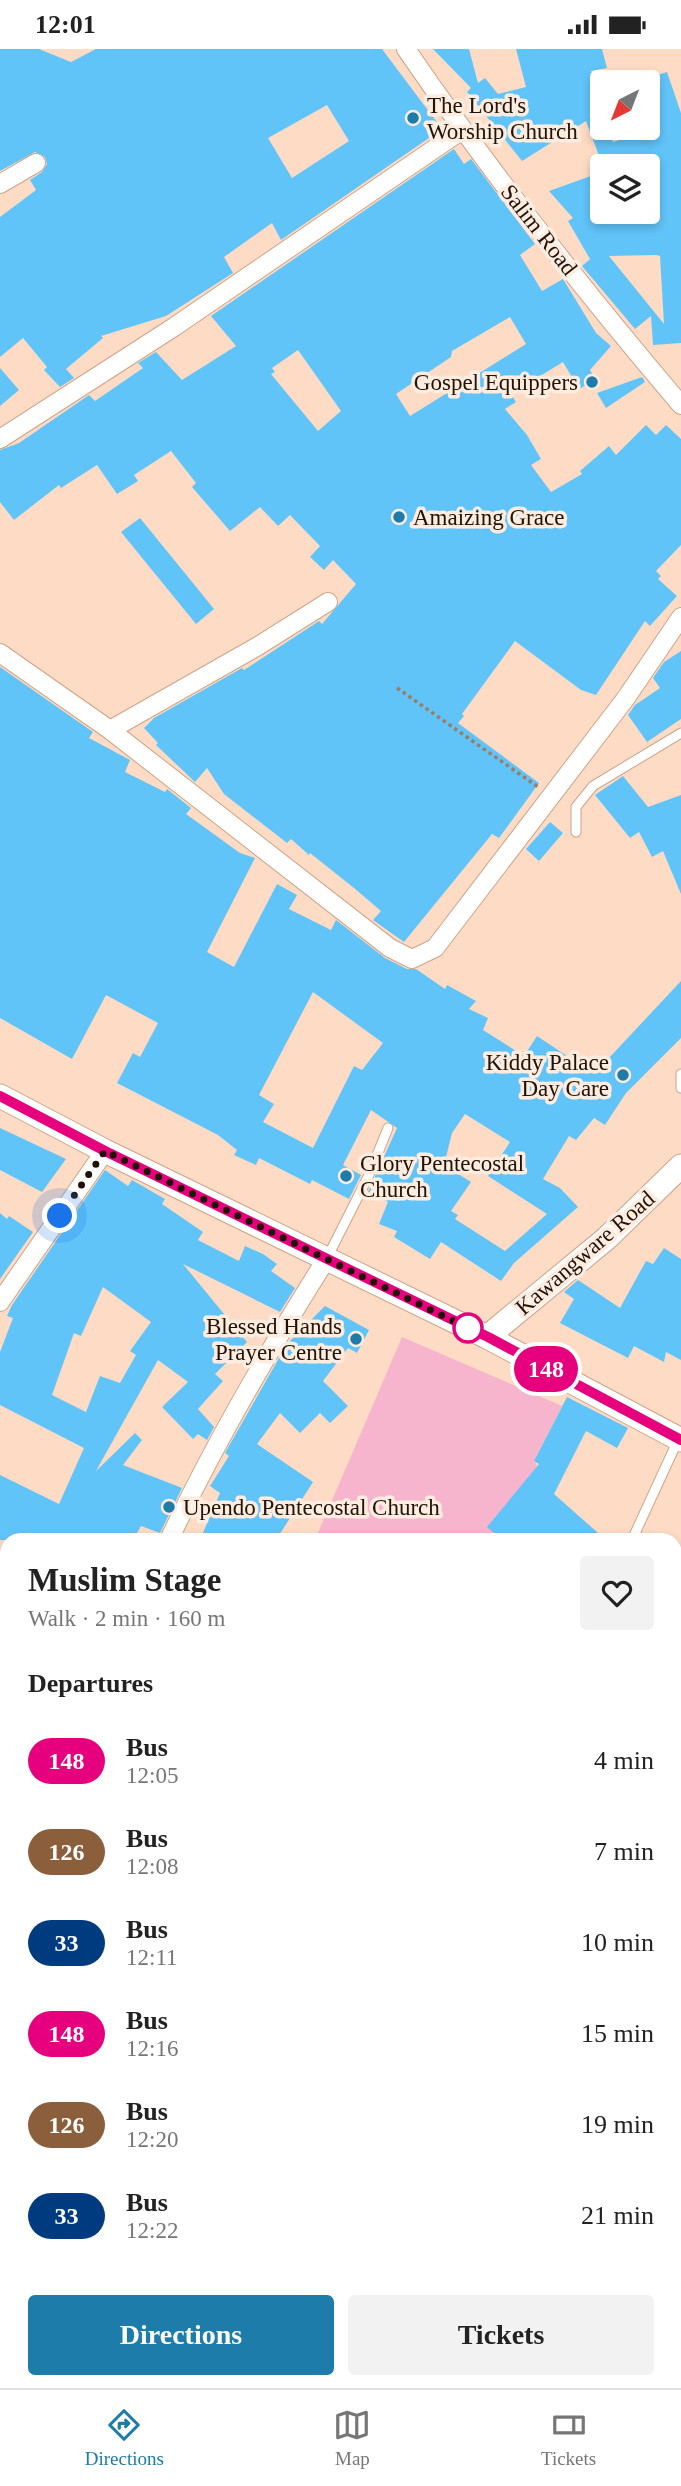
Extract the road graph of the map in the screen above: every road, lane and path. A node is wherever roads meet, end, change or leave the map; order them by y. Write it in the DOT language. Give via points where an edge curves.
graph roads {
  1 [pos="406,49"];
  2 [pos="462,130"];
  3 [pos="36,163"];
  4 [pos="0,184"];
  5 [pos="681,405"];
  6 [pos="0,439"];
  7 [pos="328,602"];
  8 [pos="681,617"];
  9 [pos="0,653"];
  10 [pos="397,688"];
  11 [pos="110,730"];
  12 [pos="681,733"];
  13 [pos="551,796"];
  14 [pos="576,832"];
  15 [pos="681,1074"];
  16 [pos="681,1088"];
  17 [pos="0,1096"];
  18 [pos="388,1128"];
  19 [pos="105,1151"];
  20 [pos="681,1166"];
  21 [pos="327,1258"];
  22 [pos="0,1302"];
  23 [pos="488,1337"];
  24 [pos="680,1439"];
  25 [pos="172,1533"];
  26 [pos="635,1533"];
  1 -- 2 [label="street, Salim Road"];
  2 -- 5 [label="street, Salim Road" via="605,316"];
  2 -- 6 [label="street" via="174,327"];
  3 -- 4 [label="street"];
  7 -- 11 [label="street"];
  8 -- 13 [label="street"];
  9 -- 11 [label="street"];
  10 -- 13 [label="path"];
  11 -- 13 [label="street" via="390,948 412,959 435,948"];
  12 -- 14 [label="lane" via="593,786 576,807"];
  15 -- 16 [label="lane"];
  17 -- 19 [label="street"];
  18 -- 21 [label="lane"];
  19 -- 21 [label="street"];
  19 -- 22 [label="street"];
  20 -- 23 [label="street, Kawangware Road" via="607,1238"];
  21 -- 23 [label="street"];
  21 -- 25 [label="street" via="209,1455"];
  23 -- 24 [label="street"];
  24 -- 26 [label="lane"];
}
